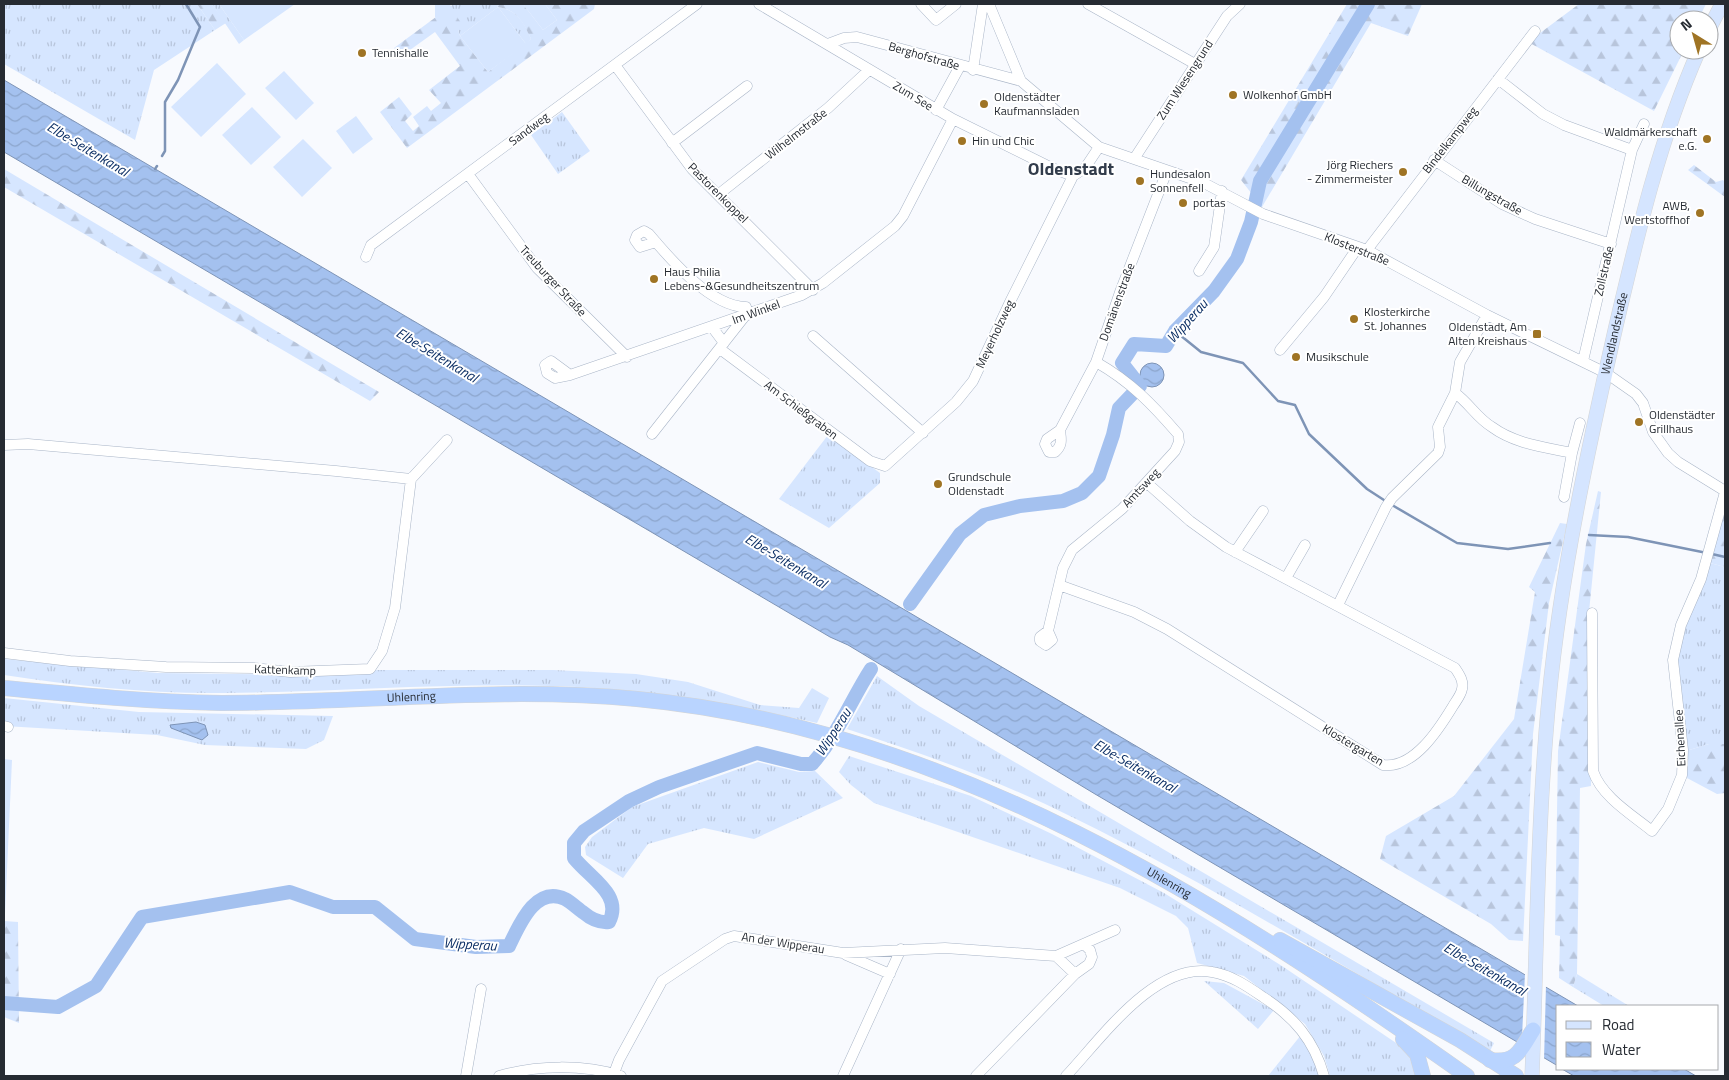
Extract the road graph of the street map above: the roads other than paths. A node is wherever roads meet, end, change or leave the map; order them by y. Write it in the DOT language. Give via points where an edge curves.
graph roads {
  1 [pos="696,4"];
  2 [pos="759,4"];
  3 [pos="921,4"];
  4 [pos="956,4"];
  5 [pos="983,4"];
  6 [pos="989,4"];
  7 [pos="1088,4"];
  8 [pos="1240,4"];
  9 [pos="1535,31"];
  10 [pos="828,44"];
  11 [pos="1696,60"];
  12 [pos="1195,64"];
  13 [pos="615,65"];
  14 [pos="960,66"];
  15 [pos="869,70"];
  16 [pos="973,70"];
  17 [pos="1498,79"];
  18 [pos="1021,82"];
  19 [pos="747,86"];
  20 [pos="936,110"];
  21 [pos="953,119"];
  22 [pos="1644,124"];
  23 [pos="672,143"];
  24 [pos="1099,147"];
  25 [pos="1632,150"];
  26 [pos="1134,159"];
  27 [pos="1434,160"];
  28 [pos="1167,171"];
  29 [pos="468,174"];
  30 [pos="1073,176"];
  31 [pos="1222,191"];
  32 [pos="719,194"];
  33 [pos="656,242"];
  34 [pos="1611,244"];
  35 [pos="1362,249"];
  36 [pos="366,257"];
  37 [pos="1199,271"];
  38 [pos="813,290"];
  39 [pos="746,315"];
  40 [pos="1487,316"];
  41 [pos="712,327"];
  42 [pos="813,336"];
  43 [pos="722,346"];
  44 [pos="1280,350"];
  45 [pos="627,357"];
  46 [pos="1583,361"];
  47 [pos="1096,362"];
  48 [pos="1606,373"];
  49 [pos="570,376"];
  50 [pos="1455,393"];
  51 [pos="1580,423"];
  52 [pos="1060,430"];
  53 [pos="923,433"];
  54 [pos="652,434"];
  55 [pos="447,440"];
  56 [pos="4,445"];
  57 [pos="1572,453"];
  58 [pos="885,466"];
  59 [pos="411,479"];
  60 [pos="1146,483"];
  61 [pos="1725,492"];
  62 [pos="1564,497"];
  63 [pos="1263,511"];
  64 [pos="1305,545"];
  65 [pos="1235,552"];
  66 [pos="1286,578"];
  67 [pos="1059,585"];
  68 [pos="1338,605"];
  69 [pos="1592,613"];
  70 [pos="1048,631"];
  71 [pos="4,653"];
  72 [pos="4,688"];
  73 [pos="1207,904"];
  74 [pos="1114,930"];
  75 [pos="1084,944"];
  76 [pos="901,949"];
  77 [pos="843,954"];
  78 [pos="1056,956"];
  79 [pos="890,974"];
  80 [pos="1075,974"];
  81 [pos="482,989"];
  82 [pos="1377,1014"];
  83 [pos="1534,1030"];
  84 [pos="1490,1060"];
  85 [pos="1532,1070"];
  86 [pos="616,1075"];
  87 [pos="466,1076"];
  88 [pos="499,1076"];
  89 [pos="843,1076"];
  90 [pos="976,1076"];
  91 [pos="1066,1076"];
  92 [pos="1324,1076"];
  93 [pos="1423,1076"];
  94 [pos="1467,1076"];
  95 [pos="1516,1076"];
  1 -- 13 [label="street, Sandweg"];
  2 -- 10 [label="street, Zum See"];
  3 -- 4 [label="street" via="936,20"];
  5 -- 16 [label="street"];
  6 -- 18 [label="street"];
  7 -- 12 [label="street"];
  8 -- 12 [label="street, Zum Wiesengrund" via="1226,16"];
  9 -- 17 [label="street, Bindelkampweg"];
  10 -- 14 [label="street, Berghofstraße" via="856,37"];
  10 -- 15 [label="street, Zum See"];
  11 -- 48 [label="main road, Wendlandstraße" via="1664,142 1638,231"];
  12 -- 26 [label="street, Zum Wiesengrund"];
  13 -- 23 [label="street, Pastorenkoppel"];
  13 -- 29 [label="street, Sandweg"];
  14 -- 16 [label="street, Berghofstraße"];
  14 -- 20 [label="street"];
  15 -- 20 [label="street, Zum See"];
  15 -- 32 [label="street, Wilhelmstraße" via="828,108"];
  16 -- 18 [label="street, Berghofstraße"];
  17 -- 25 [label="street" via="1564,125"];
  17 -- 27 [label="street, Bindelkampweg"];
  18 -- 24 [label="street"];
  19 -- 23 [label="street"];
  20 -- 21 [label="street, Zum See"];
  21 -- 30 [label="street, Zum See"];
  21 -- 38 [label="street, Im Winkel" via="895,226"];
  22 -- 25 [label="street, Zollstraße"];
  23 -- 32 [label="street, Pastorenkoppel" via="692,169"];
  24 -- 26 [label="street, Klosterstraße"];
  24 -- 30 [label="street" via="1085,168"];
  25 -- 34 [label="street, Zollstraße"];
  26 -- 28 [label="street, Klosterstraße"];
  27 -- 34 [label="street, Billungstraße" via="1502,204"];
  27 -- 35 [label="street, Bindelkampweg"];
  28 -- 31 [label="street, Klosterstraße"];
  28 -- 47 [label="street, Domänenstraße"];
  29 -- 36 [label="street, Sandweg" via="371,245"];
  29 -- 45 [label="street, Treuburger Straße" via="537,268"];
  30 -- 53 [label="street, Meyerholzweg" via="973,381"];
  31 -- 35 [label="street, Klosterstraße" via="1263,214"];
  31 -- 37 [label="street" via="1214,247"];
  32 -- 38 [label="street, Pastorenkoppel"];
  33 -- 39 [label="street" via="702,288 736,307 746,307"];
  34 -- 46 [label="street, Zollstraße"];
  35 -- 40 [label="street, Klosterstraße"];
  35 -- 44 [label="street, Bindelkampweg"];
  38 -- 39 [label="street, Im Winkel"];
  39 -- 41 [label="street, Im Winkel"];
  39 -- 43 [label="street"];
  40 -- 46 [label="street, Klosterstraße"];
  40 -- 50 [label="street" via="1460,362"];
  41 -- 43 [label="street, Am Schießgraben"];
  41 -- 45 [label="street, Im Winkel"];
  42 -- 53 [label="street"];
  43 -- 54 [label="street"];
  43 -- 58 [label="street, Am Schießgraben" via="870,461"];
  45 -- 49 [label="street, Im Winkel"];
  46 -- 48 [label="street, Klosterstraße"];
  47 -- 52 [label="street, Domänenstraße"];
  47 -- 60 [label="street, Amtsweg" via="1143,394 1178,434 1175,451"];
  48 -- 61 [label="street, Klosterstraße" via="1636,394 1643,403 1654,432 1668,453"];
  48 -- 83 [label="main road, Wendlandstraße" via="1574,528 1549,698"];
  50 -- 57 [label="street" via="1492,428 1530,444"];
  50 -- 68 [label="street" via="1438,426 1438,453 1389,502"];
  51 -- 57 [label="street"];
  53 -- 58 [label="street, Meyerholzweg"];
  55 -- 59 [label="street"];
  56 -- 59 [label="street" via="28,444"];
  57 -- 62 [label="street"];
  59 -- 71 [label="street, Kattenkamp" via="394,608 382,651 370,669 290,672 254,668 166,667"];
  60 -- 65 [label="street, Klostergarten" via="1190,521"];
  60 -- 67 [label="street, Amtsweg" via="1113,518 1083,538 1072,550"];
  61 -- 69 [label="street, Eichenallee" via="1701,579 1681,625 1673,660 1683,750 1682,775 1668,809 1652,831 1605,792 1593,771"];
  63 -- 65 [label="street"];
  64 -- 66 [label="street"];
  65 -- 66 [label="street, Klostergarten"];
  66 -- 68 [label="street, Klostergarten"];
  67 -- 68 [label="street, Klostergarten" via="1134,612 1167,629 1345,742 1383,765 1391,766 1415,753 1438,731 1462,690 1462,679 1455,668"];
  67 -- 70 [label="street, Amtsweg"];
  72 -- 73 [label="highway, Uhlenring" via="121,700 223,703 532,694 616,697 704,707 815,732 970,782 1089,838"];
  73 -- 82 [label="highway, Uhlenring"];
  73 -- 84 [label="highway" via="1270,934"];
  74 -- 75 [label="street, An der Wipperau"];
  75 -- 78 [label="street, An der Wipperau"];
  75 -- 80 [label="street" via="1090,950 1090,964"];
  76 -- 77 [label="street, An der Wipperau"];
  76 -- 78 [label="street, An der Wipperau" via="994,950"];
  76 -- 79 [label="street"];
  77 -- 79 [label="street, An der Wipperau"];
  77 -- 86 [label="street, An der Wipperau" via="743,936 725,939 662,981"];
  78 -- 80 [label="street"];
  79 -- 89 [label="street"];
  80 -- 90 [label="street"];
  81 -- 87 [label="street"];
  82 -- 93 [label="highway" via="1414,1050"];
  82 -- 94 [label="highway, Uhlenring"];
  83 -- 84 [label="highway" via="1519,1053 1506,1061"];
  83 -- 85 [label="main road, Wendlandstraße"];
  84 -- 95 [label="highway"];
  86 -- 88 [label="street" via="595,1070 553,1068"];
  91 -- 92 [label="street" via="1154,986 1182,974 1210,971 1239,982 1287,1014 1311,1042"];
}
